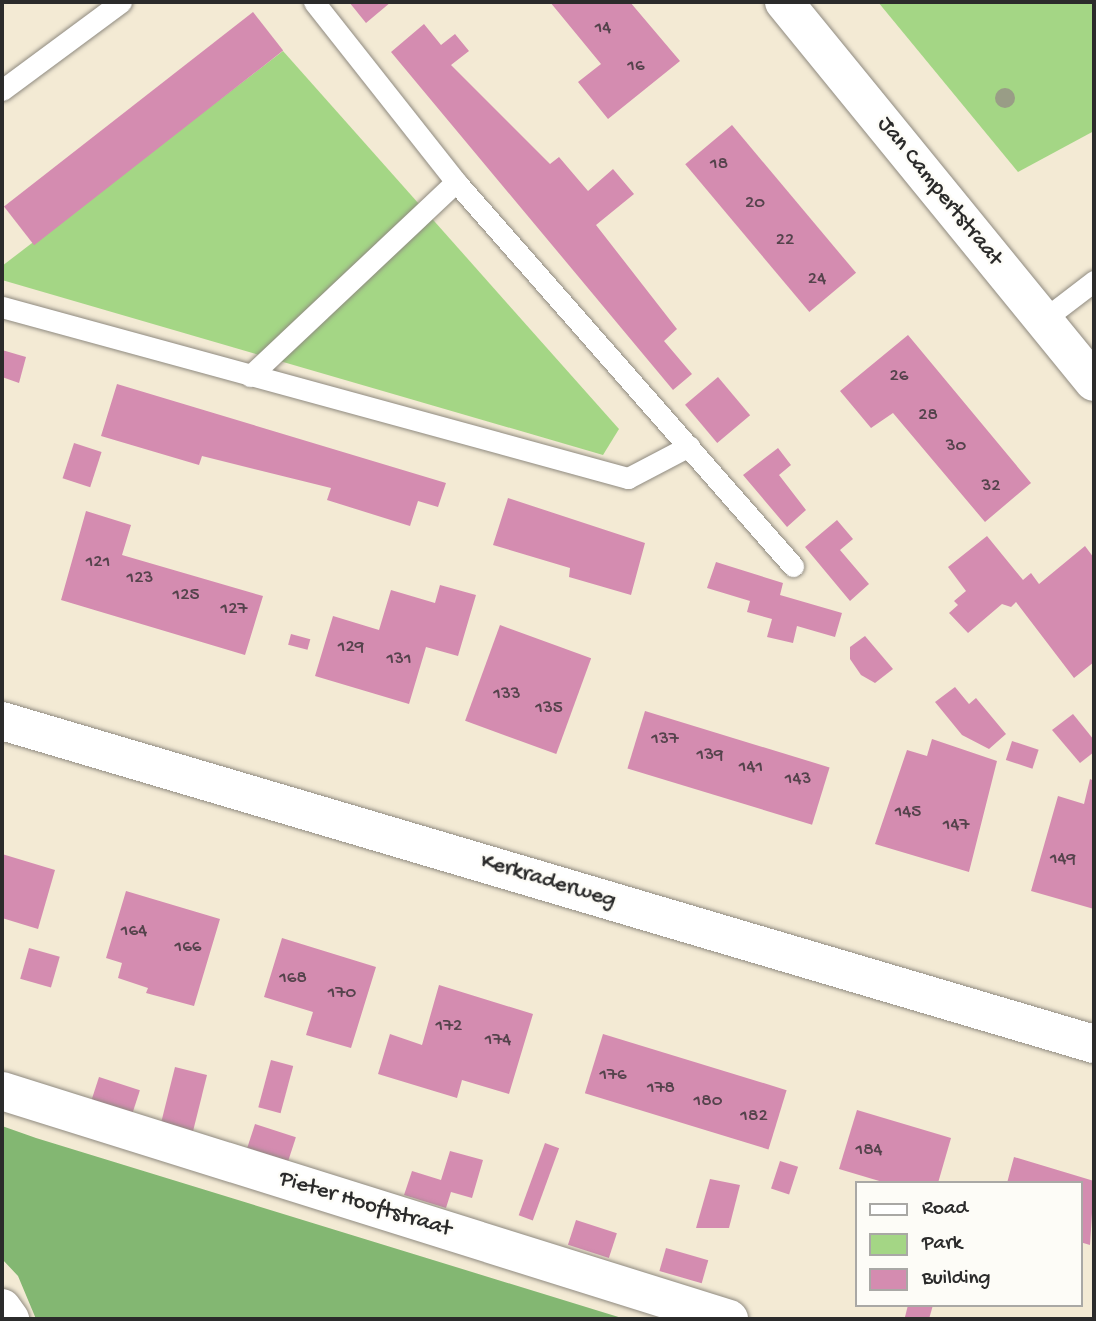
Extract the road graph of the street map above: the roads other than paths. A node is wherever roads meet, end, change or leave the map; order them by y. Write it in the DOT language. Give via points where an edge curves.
graph roads {
  1 [pos="121,2"];
  2 [pos="314,2"];
  3 [pos="783,2"];
  4 [pos="2,90"];
  5 [pos="456,182"];
  6 [pos="1094,281"];
  7 [pos="2,307"];
  8 [pos="1043,320"];
  9 [pos="250,376"];
  10 [pos="1094,382"];
  11 [pos="689,446"];
  12 [pos="793,565"];
  13 [pos="2,721"];
  14 [pos="1094,1044"];
  15 [pos="2,1091"];
  16 [pos="2,1308"];
  17 [pos="10,1319"];
  18 [pos="729,1319"];
  1 -- 4 [label="lane"];
  2 -- 5 [label="lane"];
  3 -- 8 [label="street, Jan Campertstraat"];
  5 -- 9 [label="lane"];
  5 -- 11 [label="lane"];
  6 -- 8 [label="lane"];
  7 -- 9 [label="lane"];
  8 -- 10 [label="street, Jan Campertstraat"];
  9 -- 11 [label="lane" via="628,478"];
  11 -- 12 [label="lane"];
  13 -- 14 [label="street, Kerkraderweg"];
  15 -- 18 [label="street, Pieter Hooftstraat"];
  16 -- 17 [label="street"];
}
